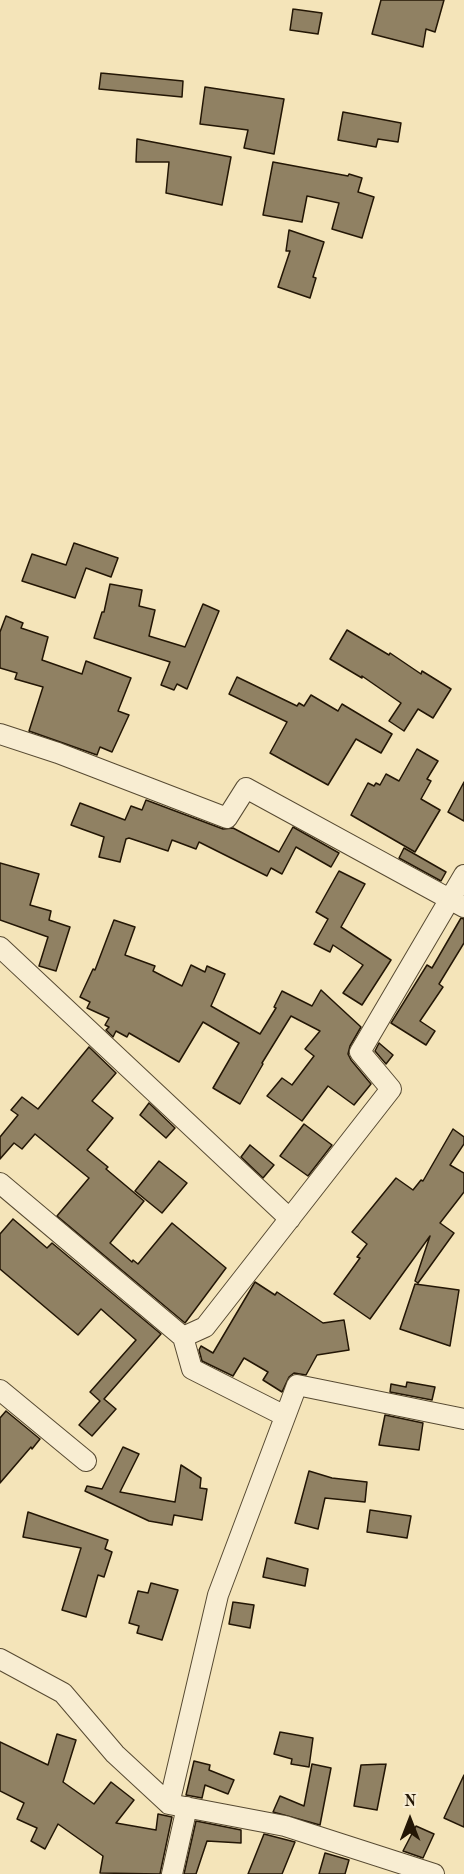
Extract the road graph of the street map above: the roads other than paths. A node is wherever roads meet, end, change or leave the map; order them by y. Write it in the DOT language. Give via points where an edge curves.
graph roads {
  1 [pos="0,734"];
  2 [pos="464,875"];
  3 [pos="457,903"];
  4 [pos="0,946"];
  5 [pos="0,1183"];
  6 [pos="290,1219"];
  7 [pos="183,1337"];
  8 [pos="0,1390"];
  9 [pos="285,1416"];
  10 [pos="464,1419"];
  11 [pos="86,1461"];
  12 [pos="0,1659"];
  13 [pos="178,1806"];
  14 [pos="172,1874"];
  15 [pos="434,1874"];
  1 -- 3 [label="street" via="227,818 246,788"];
  2 -- 3 [label="street"];
  3 -- 6 [label="street" via="360,1052 392,1089"];
  4 -- 6 [label="street"];
  5 -- 7 [label="street"];
  6 -- 7 [label="street" via="206,1327"];
  7 -- 9 [label="street" via="192,1369"];
  8 -- 11 [label="street"];
  9 -- 10 [label="street" via="297,1385"];
  9 -- 13 [label="street" via="218,1594"];
  12 -- 13 [label="street" via="63,1693 116,1754"];
  13 -- 14 [label="street"];
  13 -- 15 [label="street" via="285,1826"];
}
